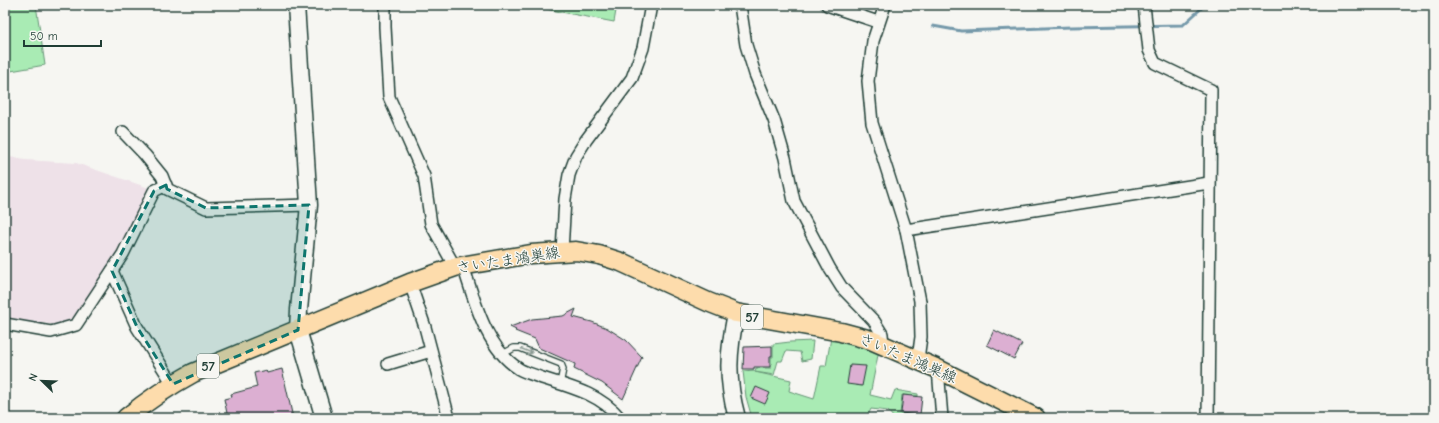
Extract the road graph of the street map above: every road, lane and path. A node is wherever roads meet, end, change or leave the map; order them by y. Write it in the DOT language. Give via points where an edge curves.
graph roads {
  1 [pos="296,5"];
  2 [pos="385,5"];
  3 [pos="651,5"];
  4 [pos="740,5"];
  5 [pos="827,5"];
  6 [pos="884,5"];
  7 [pos="1144,5"];
  8 [pos="878,22"];
  9 [pos="123,132"];
  10 [pos="1209,183"];
  11 [pos="166,185"];
  12 [pos="309,205"];
  13 [pos="906,230"];
  14 [pos="562,251"];
  15 [pos="459,266"];
  16 [pos="112,271"];
  17 [pos="410,283"];
  18 [pos="736,313"];
  19 [pos="5,324"];
  20 [pos="298,330"];
  21 [pos="883,344"];
  22 [pos="431,351"];
  23 [pos="503,354"];
  24 [pos="918,359"];
  25 [pos="388,364"];
  26 [pos="938,368"];
  27 [pos="173,384"];
  28 [pos="560,384"];
  29 [pos="126,418"];
  30 [pos="324,418"];
  31 [pos="449,418"];
  32 [pos="620,418"];
  33 [pos="737,418"];
  34 [pos="942,418"];
  35 [pos="1036,418"];
  36 [pos="1208,418"];
  1 -- 12 [label="street"];
  2 -- 15 [label="street" via="389,97 424,176 431,224"];
  3 -- 14 [label="street" via="643,48 632,78 586,140 576,156 569,175"];
  4 -- 21 [label="street" via="746,45 776,127 794,201 830,269 842,288 874,321 882,334"];
  5 -- 8 [label="street"];
  6 -- 8 [label="street"];
  7 -- 10 [label="street" via="1149,50 1155,63 1211,90"];
  8 -- 13 [label="street" via="868,81 872,124"];
  9 -- 11 [label="street" via="145,155"];
  10 -- 13 [label="street"];
  10 -- 36 [label="street"];
  11 -- 12 [label="street" via="168,189 206,208"];
  11 -- 16 [label="street" via="154,191 124,254"];
  12 -- 20 [label="street"];
  13 -- 24 [label="street" via="920,301 921,337"];
  14 -- 15 [label="main road, さいたま鴻巣線 / 57"];
  14 -- 18 [label="main road, さいたま鴻巣線 / 57" via="588,253 620,262"];
  15 -- 17 [label="main road, さいたま鴻巣線 / 57"];
  15 -- 23 [label="street" via="485,329"];
  16 -- 19 [label="street" via="76,325 50,332"];
  16 -- 27 [label="street" via="137,327"];
  17 -- 20 [label="main road, さいたま鴻巣線 / 57"];
  17 -- 22 [label="street"];
  18 -- 21 [label="main road, さいたま鴻巣線 / 57" via="841,332"];
  18 -- 33 [label="street" via="729,351 729,367 730,387"];
  20 -- 27 [label="main road, さいたま鴻巣線 / 57" via="220,361"];
  20 -- 30 [label="street"];
  21 -- 24 [label="main road, さいたま鴻巣線 / 57"];
  22 -- 25 [label="street"];
  22 -- 31 [label="street"];
  23 -- 28 [label="street" via="520,369"];
  23 -- 28 [label="lane, one-way" via="520,348 561,364 563,369"];
  24 -- 26 [label="main road, さいたま鴻巣線 / 57"];
  26 -- 34 [label="street"];
  26 -- 35 [label="main road, さいたま鴻巣線 / 57"];
  27 -- 29 [label="main road, さいたま鴻巣線 / 57"];
  28 -- 32 [label="street" via="600,400"];
}
